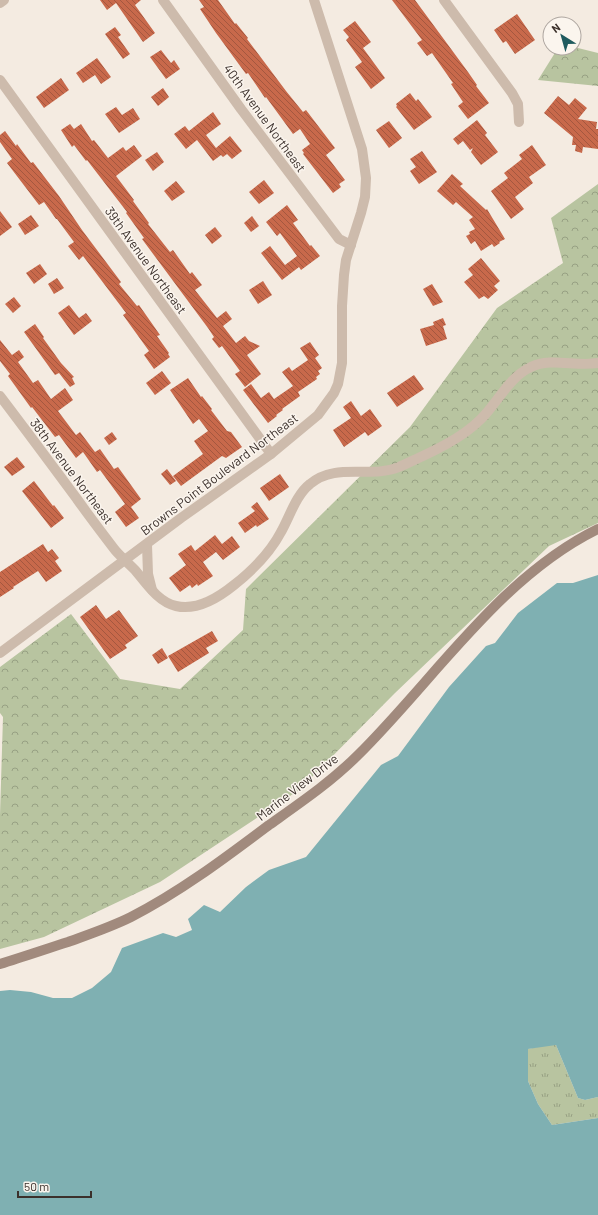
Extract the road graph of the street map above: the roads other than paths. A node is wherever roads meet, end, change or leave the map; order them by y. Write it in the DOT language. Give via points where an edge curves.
graph roads {
  1 [pos="4,0"];
  2 [pos="163,0"];
  3 [pos="314,0"];
  4 [pos="444,0"];
  5 [pos="0,3"];
  6 [pos="0,80"];
  7 [pos="519,122"];
  8 [pos="351,245"];
  9 [pos="598,363"];
  10 [pos="0,396"];
  11 [pos="271,454"];
  12 [pos="598,529"];
  13 [pos="147,544"];
  14 [pos="126,561"];
  15 [pos="152,590"];
  16 [pos="0,654"];
  17 [pos="0,964"];
  1 -- 5 [label="street"];
  2 -- 8 [label="street, 40th Avenue Northeast" via="336,236"];
  3 -- 8 [label="street, Browns Point Boulevard Northeast" via="366,168 365,198"];
  4 -- 7 [label="street" via="512,93 518,104"];
  6 -- 11 [label="street, 39th Avenue Northeast"];
  8 -- 11 [label="street, Browns Point Boulevard Northeast" via="343,285 342,363 338,384 318,415"];
  9 -- 15 [label="street, 38th Avenue Northeast" via="548,363 531,367 520,374 482,418 462,434 428,454 392,469 377,472 345,471 310,483 302,492 266,555 234,585 206,602 198,606 175,606 159,598"];
  10 -- 14 [label="street, 38th Avenue Northeast"];
  11 -- 13 [label="street, Browns Point Boulevard Northeast"];
  12 -- 17 [label="main road, Marine View Drive" via="567,546 521,581 462,641 358,755 331,780 249,840 179,889 132,917"];
  13 -- 14 [label="street, Browns Point Boulevard Northeast"];
  13 -- 15 [label="street" via="148,574"];
  14 -- 15 [label="street, 38th Avenue Northeast"];
  14 -- 16 [label="street, Browns Point Boulevard Northeast"];
}
